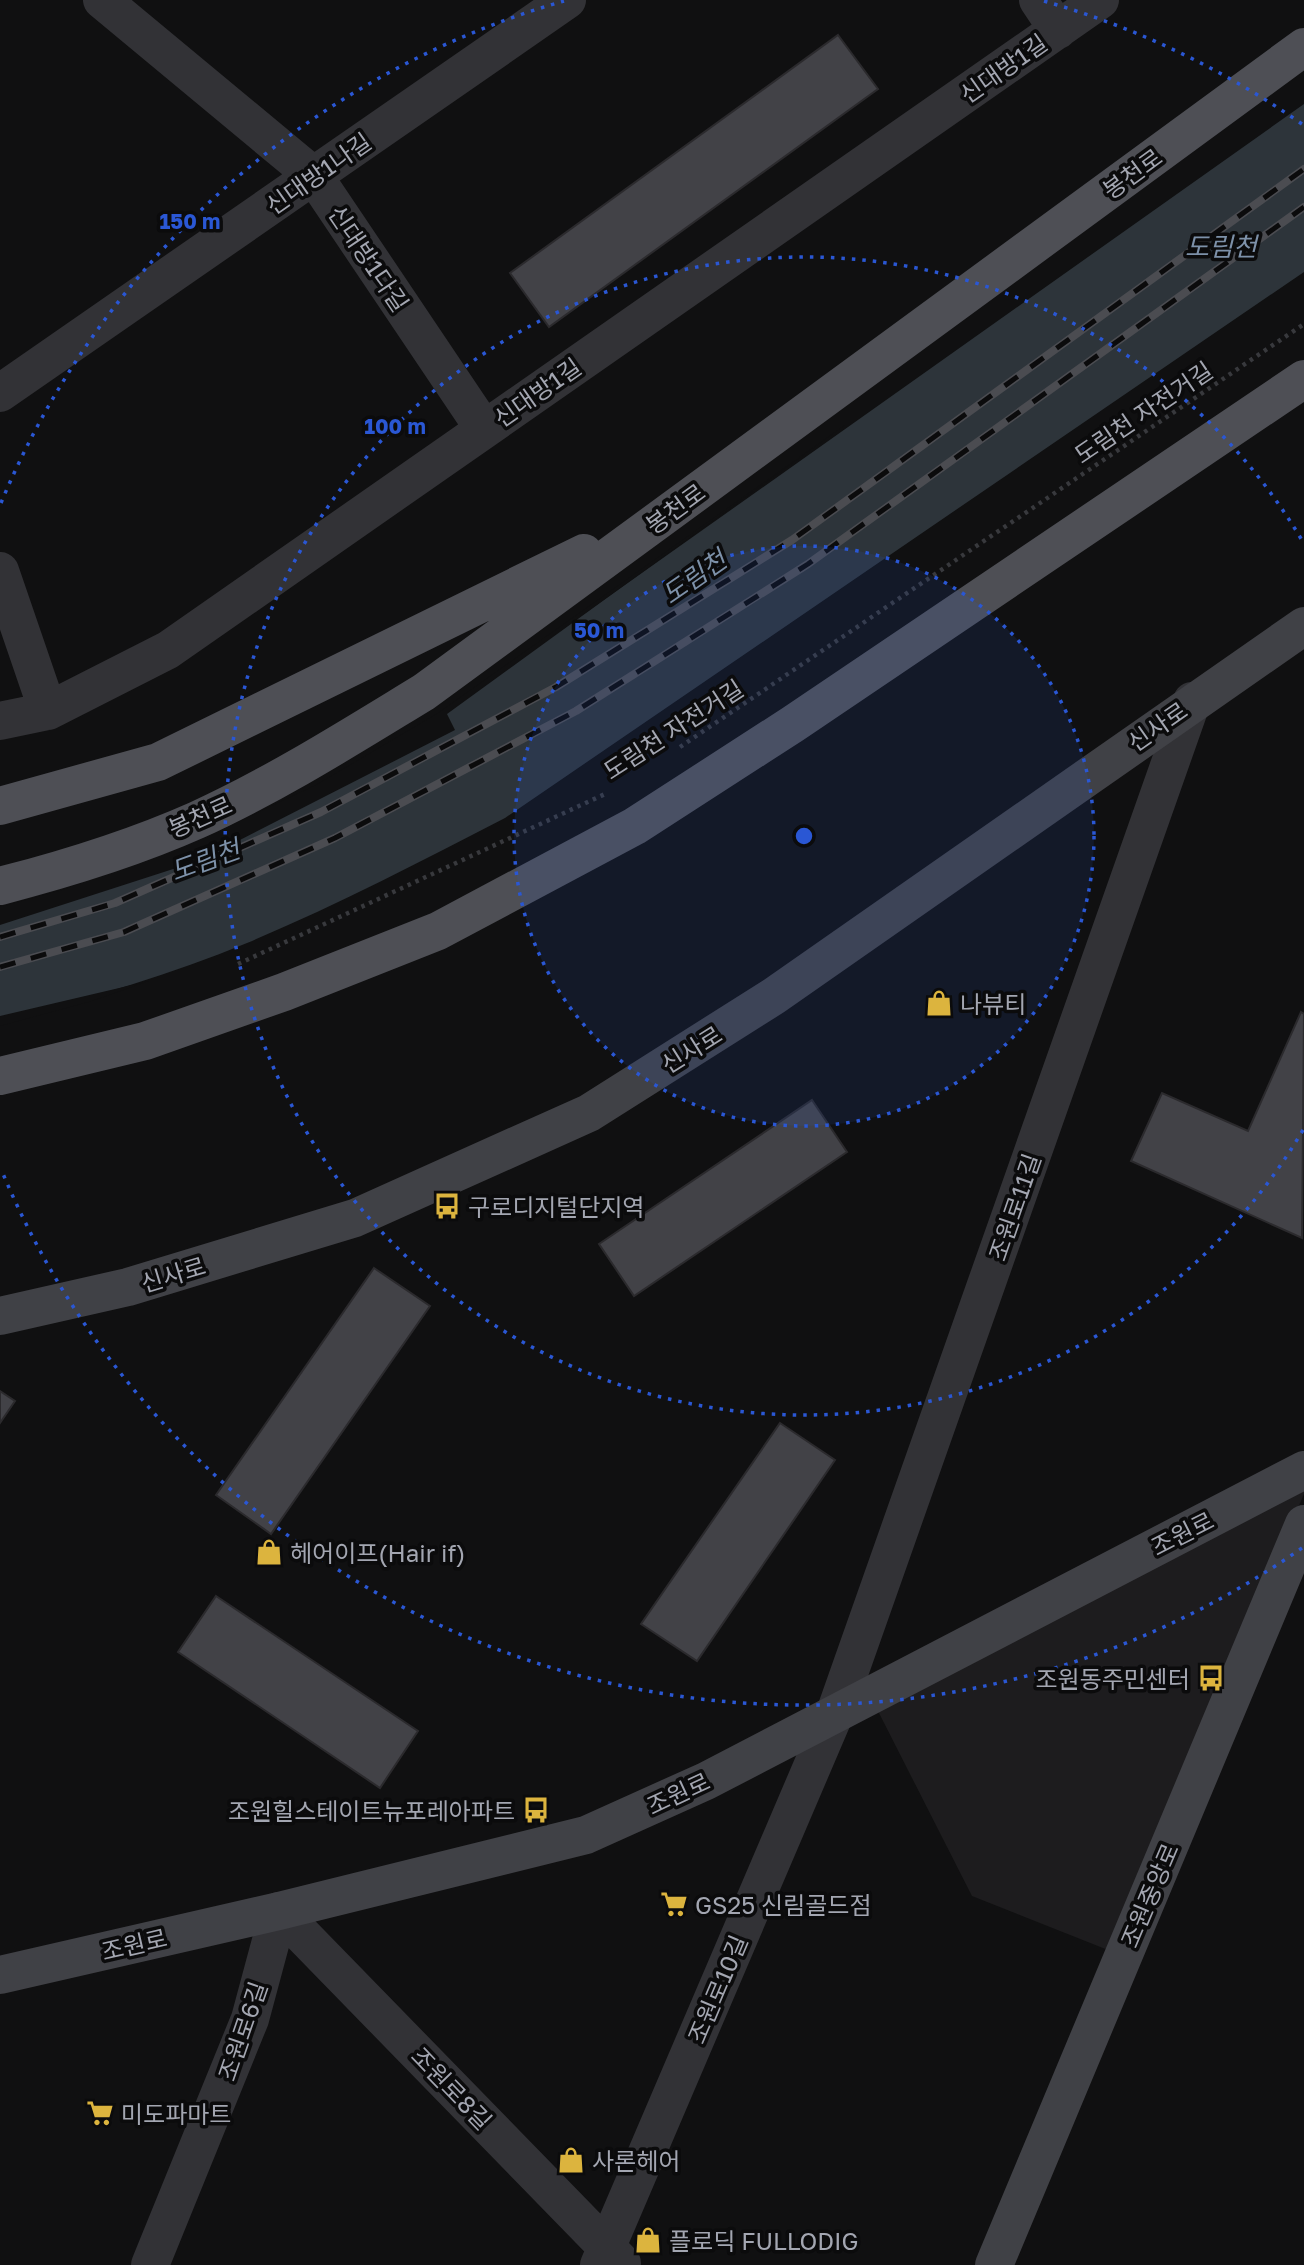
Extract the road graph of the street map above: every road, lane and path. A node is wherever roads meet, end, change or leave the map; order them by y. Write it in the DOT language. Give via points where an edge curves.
graph roads {
  1 [pos="102,0"];
  2 [pos="566,0"];
  3 [pos="1100,0"];
  4 [pos="1048,15"];
  5 [pos="1304,47"];
  6 [pos="314,176"];
  7 [pos="1304,324"];
  8 [pos="1304,379"];
  9 [pos="0,393"];
  10 [pos="484,429"];
  11 [pos="671,511"];
  12 [pos="0,571"];
  13 [pos="1304,626"];
  14 [pos="1192,701"];
  15 [pos="48,711"];
  16 [pos="0,721"];
  17 [pos="677,749"];
  18 [pos="607,793"];
  19 [pos="0,806"];
  20 [pos="0,886"];
  21 [pos="226,969"];
  22 [pos="0,1076"];
  23 [pos="0,1316"];
  24 [pos="1304,1470"];
  25 [pos="1304,1524"];
  26 [pos="835,1713"];
  27 [pos="279,1911"];
  28 [pos="0,1975"];
  29 [pos="610,2259"];
  30 [pos="150,2265"];
  31 [pos="994,2265"];
  1 -- 6 [label="street, 신대방1다길"];
  2 -- 6 [label="street, 신대방1나길"];
  3 -- 4 [label="street, 신대방1길"];
  4 -- 10 [label="street, 신대방1길"];
  5 -- 11 [label="main road, 봉천로"];
  6 -- 9 [label="street, 신대방1나길"];
  6 -- 10 [label="street, 신대방1다길"];
  7 -- 17 [label="path, 도림천 자전거길"];
  8 -- 22 [label="main road" via="793,724 623,832 438,930 284,992 145,1041"];
  10 -- 15 [label="street, 신대방1길" via="169,650"];
  11 -- 19 [label="main road" via="158,762"];
  11 -- 20 [label="main road, 봉천로" via="424,692 304,766 196,821"];
  12 -- 15 [label="street"];
  13 -- 14 [label="street, 신사로"];
  14 -- 23 [label="street, 신사로" via="774,996 589,1112 355,1218 128,1287"];
  14 -- 26 [label="street, 조원로11길"];
  15 -- 16 [label="street, 신대방1길"];
  18 -- 21 [label="path, 도림천 자전거길"];
  24 -- 26 [label="street, 조원로"];
  25 -- 31 [label="street, 조원중앙로"];
  26 -- 27 [label="street, 조원로" via="706,1781 586,1835"];
  26 -- 29 [label="street, 조원로10길"];
  27 -- 28 [label="street, 조원로"];
  27 -- 29 [label="street, 조원로8길"];
  27 -- 30 [label="street, 조원로6길" via="250,2019"];
}
